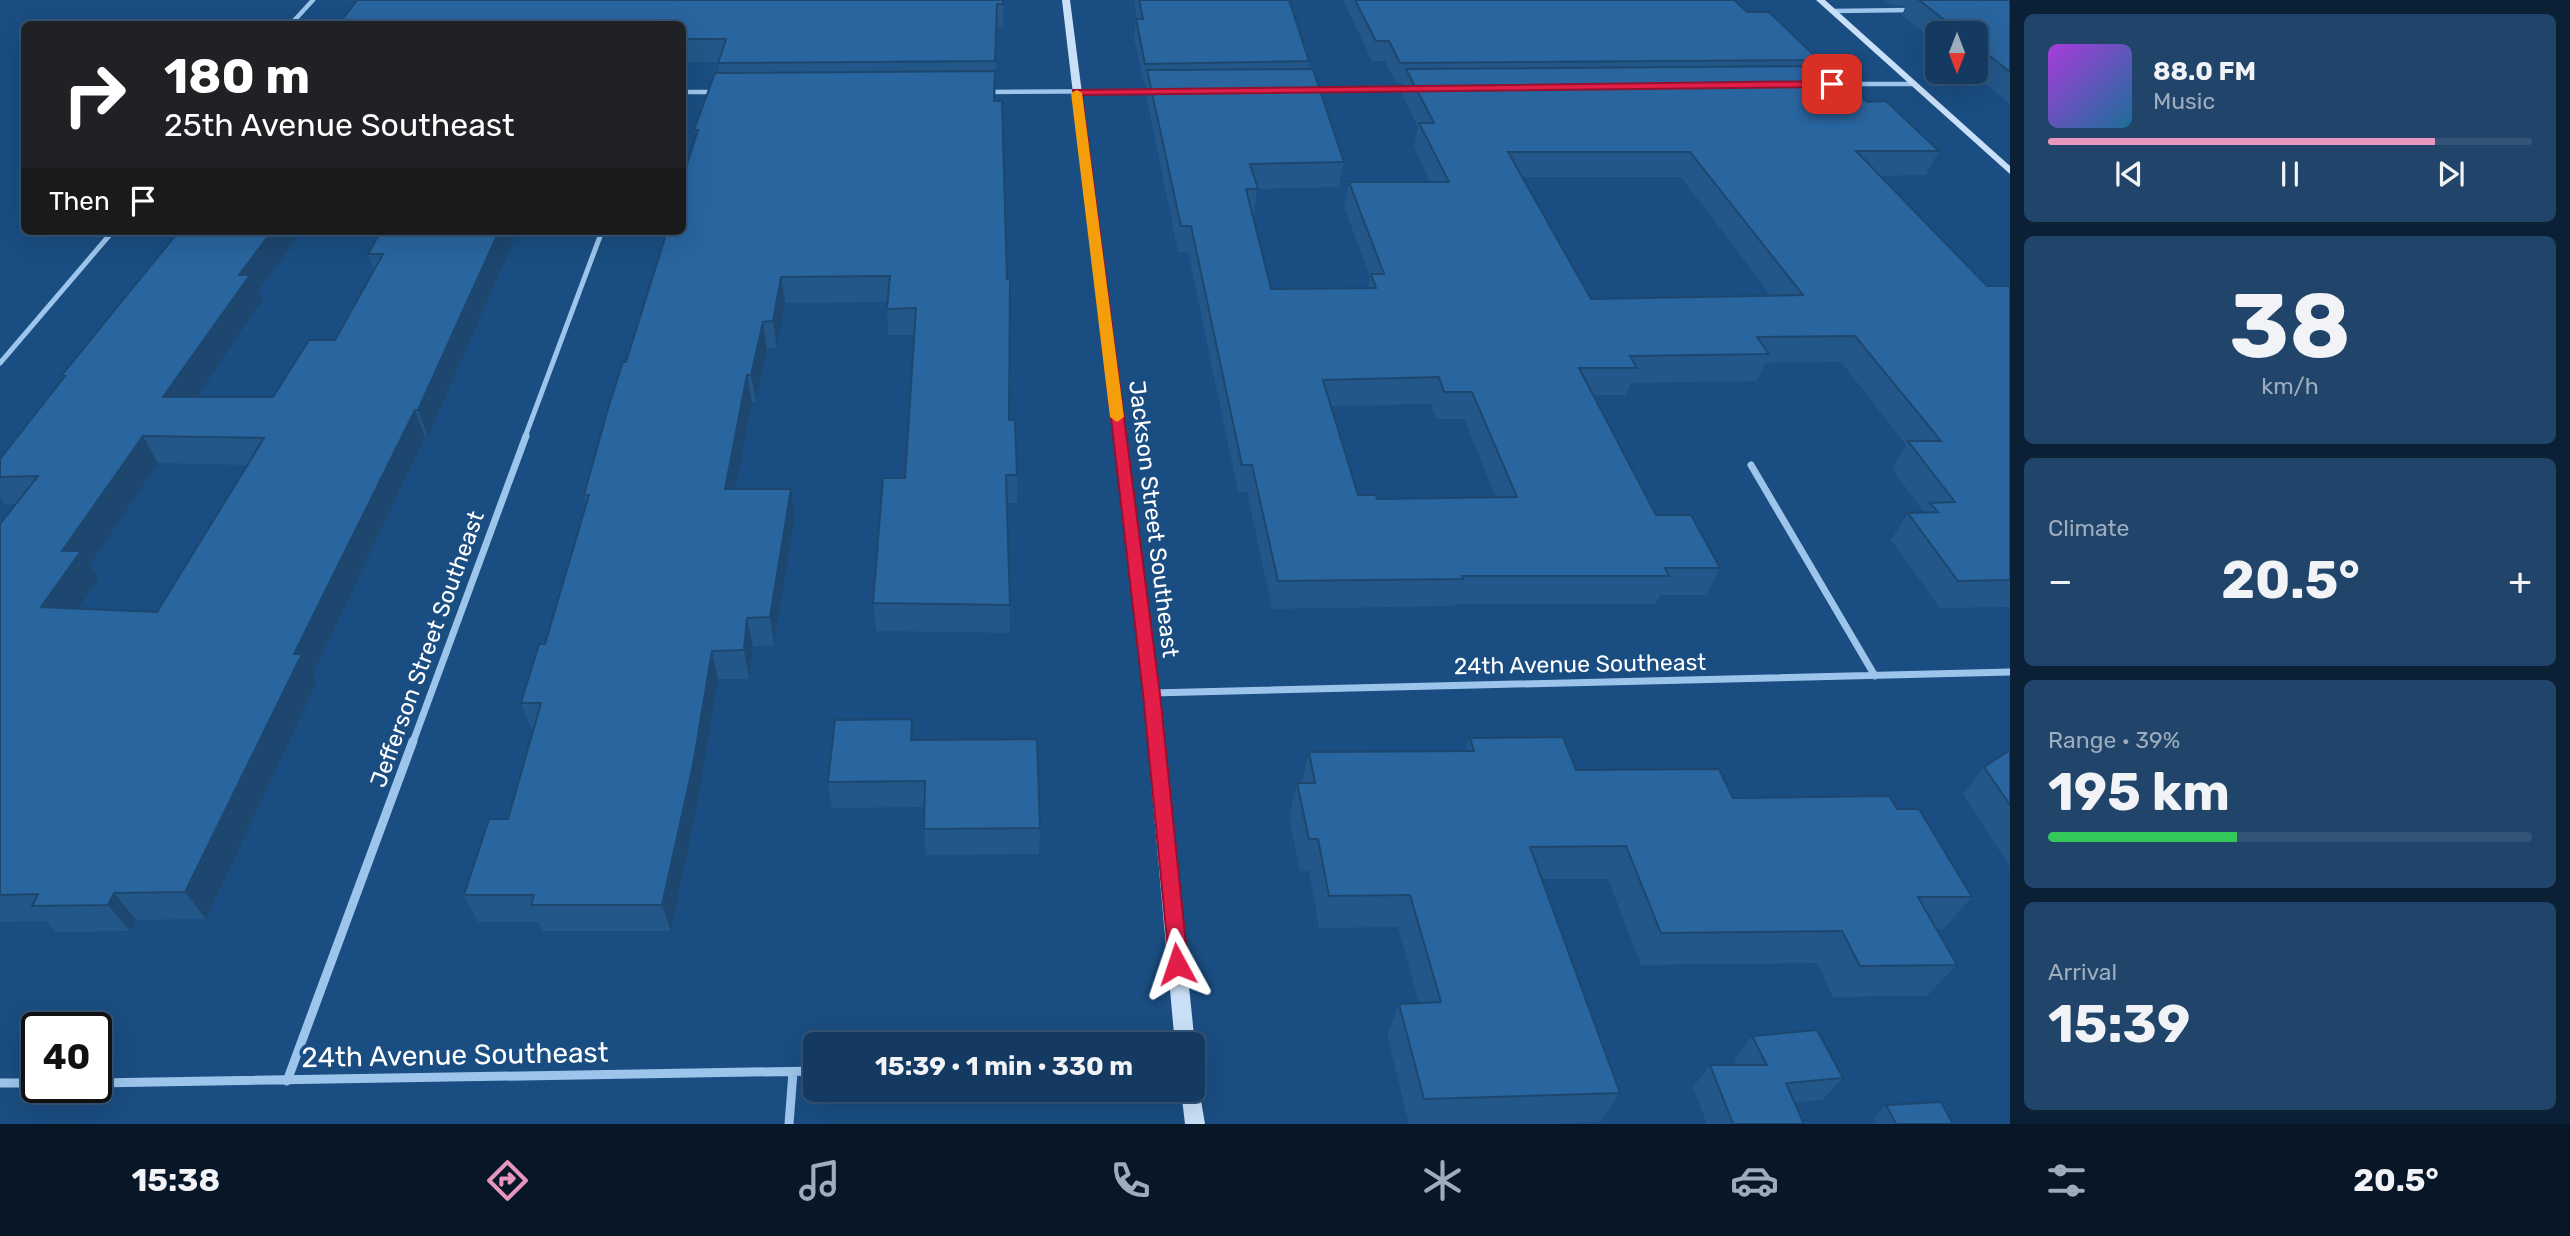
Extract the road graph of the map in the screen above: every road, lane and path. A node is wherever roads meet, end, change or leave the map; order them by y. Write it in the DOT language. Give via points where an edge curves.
graph roads {
  1 [pos="313,0"];
  2 [pos="1066,0"];
  3 [pos="1821,0"];
  4 [pos="1915,10"];
  5 [pos="1833,11"];
  6 [pos="294,21"];
  7 [pos="1912,83"];
  8 [pos="1830,84"];
  9 [pos="1420,89"];
  10 [pos="1296,90"];
  11 [pos="1159,91"];
  12 [pos="686,92"];
  13 [pos="723,92"];
  14 [pos="981,92"];
  15 [pos="1076,92"];
  16 [pos="2010,171"];
  17 [pos="110,235"];
  18 [pos="601,235"];
  19 [pos="0,363"];
  20 [pos="1751,465"];
  21 [pos="2010,672"];
  22 [pos="1875,676"];
  23 [pos="1152,694"];
  24 [pos="1184,1032"];
  25 [pos="793,1072"];
  26 [pos="803,1072"];
  27 [pos="287,1081"];
  28 [pos="0,1083"];
  29 [pos="21,1083"];
  30 [pos="112,1083"];
  31 [pos="1192,1102"];
  32 [pos="789,1124"];
  33 [pos="1195,1124"];
  1 -- 6 [label="street"];
  2 -- 15 [label="street, Jackson Street Southeast"];
  3 -- 5 [label="street"];
  4 -- 5 [label="street"];
  5 -- 7 [label="street"];
  7 -- 8 [label="street"];
  7 -- 16 [label="street"];
  9 -- 10 [label="street"];
  11 -- 15 [label="street"];
  12 -- 13 [label="street"];
  14 -- 15 [label="street"];
  15 -- 23 [label="street, Jackson Street Southeast"];
  17 -- 19 [label="street"];
  18 -- 27 [label="street, Jefferson Street Southeast"];
  20 -- 22 [label="street"];
  21 -- 22 [label="street, 24th Avenue Southeast"];
  22 -- 23 [label="street, 24th Avenue Southeast"];
  23 -- 24 [label="street, Jackson Street Southeast"];
  25 -- 26 [label="street, 24th Avenue Southeast"];
  25 -- 27 [label="street, 24th Avenue Southeast"];
  25 -- 32 [label="street"];
  27 -- 30 [label="street, 24th Avenue Southeast"];
  28 -- 29 [label="street"];
  31 -- 33 [label="street"];
}
